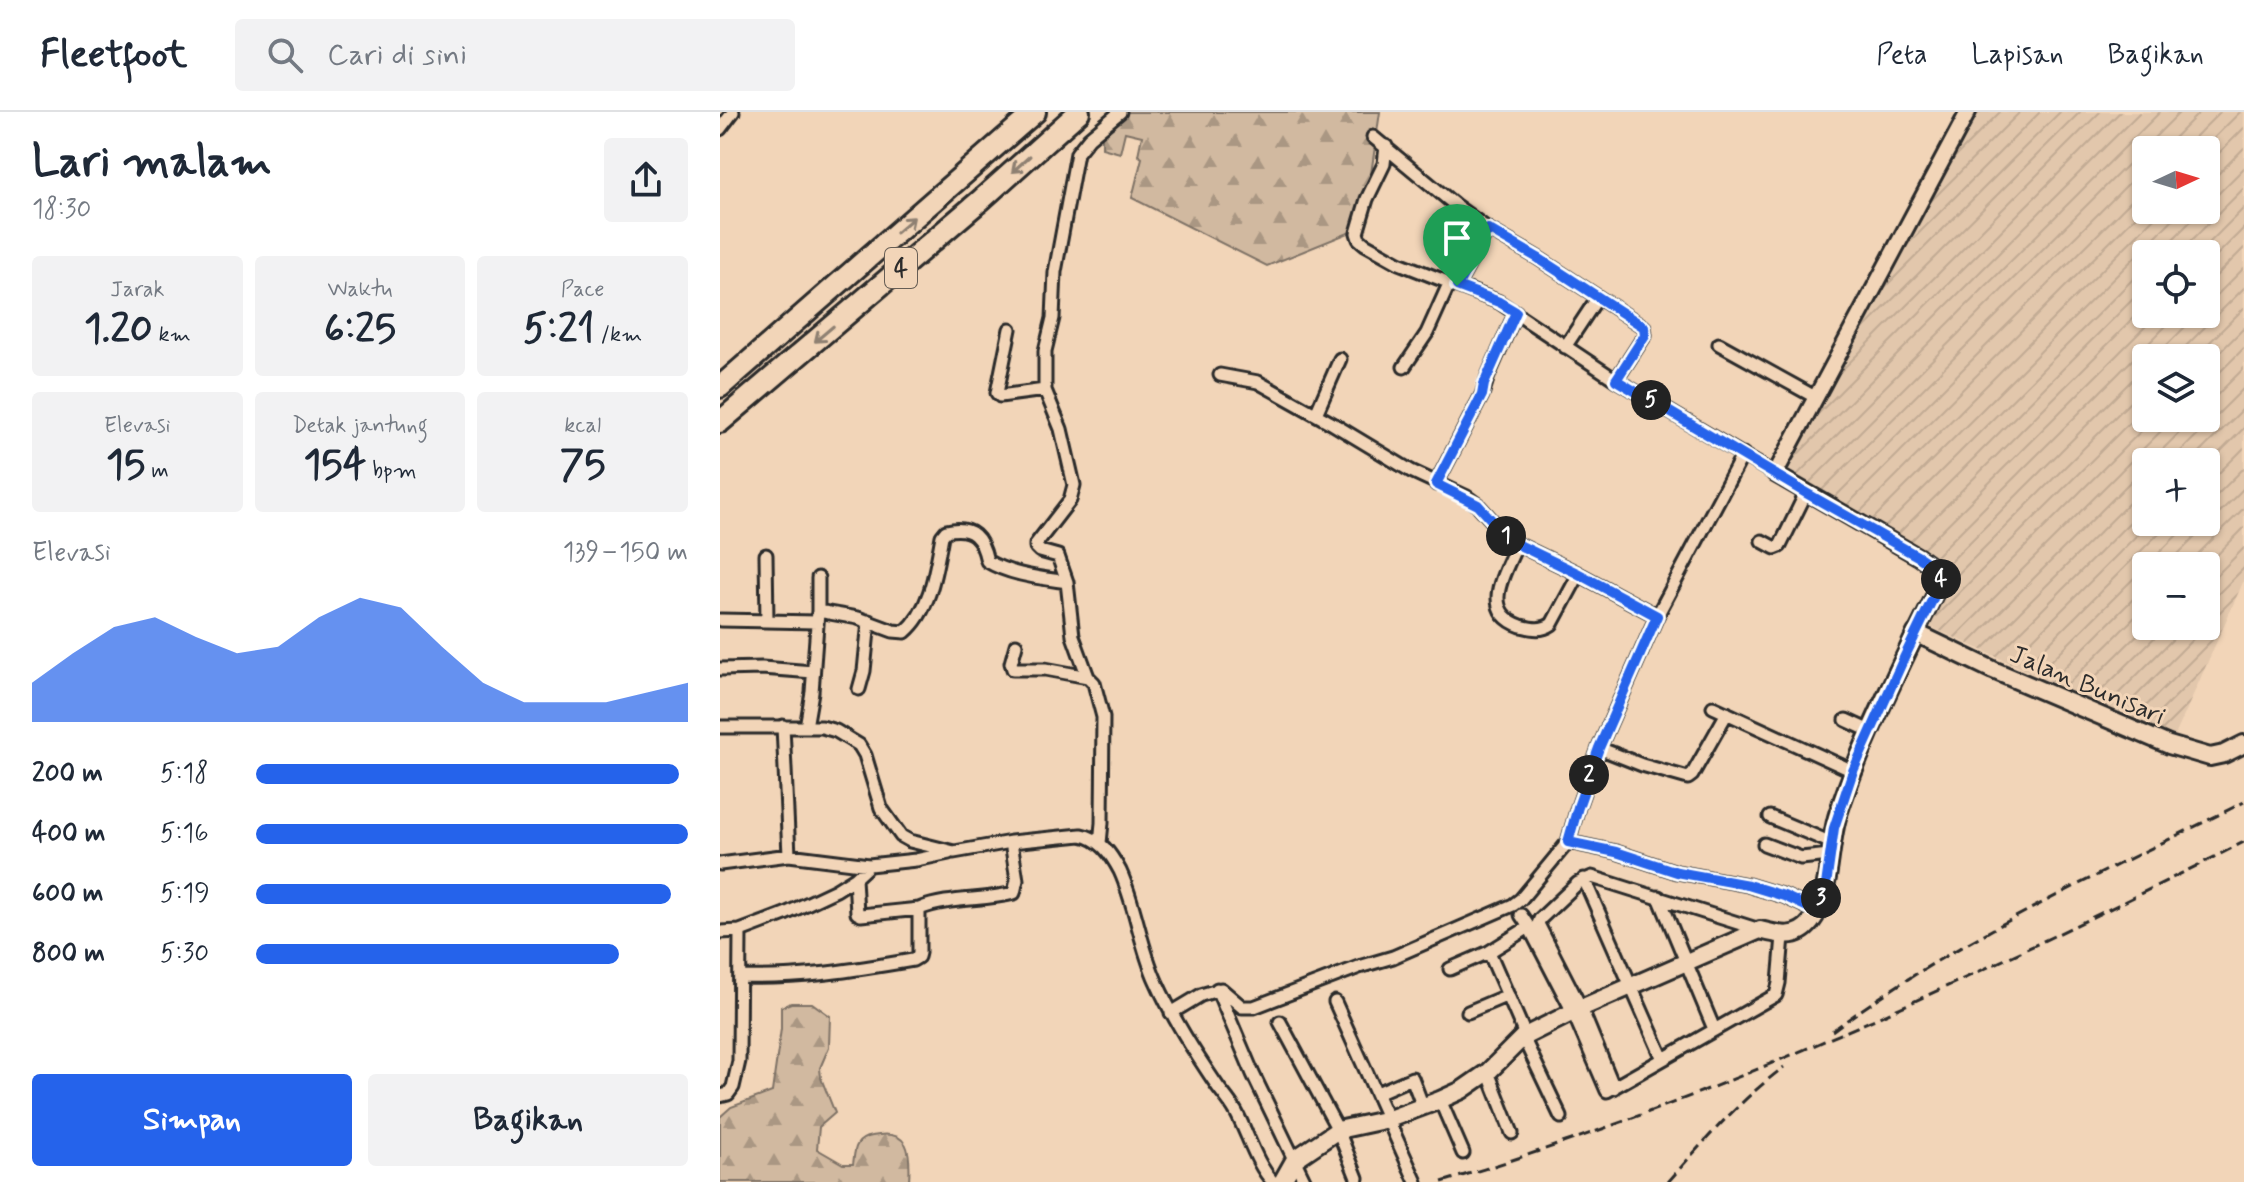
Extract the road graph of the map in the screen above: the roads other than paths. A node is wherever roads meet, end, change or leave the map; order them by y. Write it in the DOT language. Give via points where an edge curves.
graph roads {
  1 [pos="733,112"];
  2 [pos="1035,112"];
  3 [pos="1079,112"];
  4 [pos="1120,112"];
  5 [pos="1968,112"];
  6 [pos="720,129"];
  7 [pos="1373,137"];
  8 [pos="1386,146"];
  9 [pos="1488,229"];
  10 [pos="1453,285"];
  11 [pos="1598,297"];
  12 [pos="1516,312"];
  13 [pos="1010,329"];
  14 [pos="1719,344"];
  15 [pos="1565,347"];
  16 [pos="1340,359"];
  17 [pos="1404,367"];
  18 [pos="1220,375"];
  19 [pos="1616,380"];
  20 [pos="720,387"];
  21 [pos="1045,390"];
  22 [pos="1815,397"];
  23 [pos="1316,414"];
  24 [pos="720,422"];
  25 [pos="1743,454"];
  26 [pos="1775,474"];
  27 [pos="1436,484"];
  28 [pos="1806,493"];
  29 [pos="1762,541"];
  30 [pos="1517,544"];
  31 [pos="766,555"];
  32 [pos="1579,574"];
  33 [pos="818,578"];
  34 [pos="1067,582"];
  35 [pos="817,616"];
  36 [pos="1657,616"];
  37 [pos="720,620"];
  38 [pos="767,621"];
  39 [pos="869,621"];
  40 [pos="1916,633"];
  41 [pos="1016,645"];
  42 [pos="720,669"];
  43 [pos="813,672"];
  44 [pos="1088,677"];
  45 [pos="859,689"];
  46 [pos="1713,707"];
  47 [pos="1727,713"];
  48 [pos="1846,720"];
  49 [pos="783,726"];
  50 [pos="720,727"];
  51 [pos="806,727"];
  52 [pos="1870,731"];
  53 [pos="2244,744"];
  54 [pos="1599,748"];
  55 [pos="1853,771"];
  56 [pos="1770,817"];
  57 [pos="1011,842"];
  58 [pos="1568,842"];
  59 [pos="1100,843"];
  60 [pos="1764,844"];
  61 [pos="1831,849"];
  62 [pos="954,852"];
  63 [pos="789,855"];
  64 [pos="720,864"];
  65 [pos="869,865"];
  66 [pos="855,878"];
  67 [pos="1584,879"];
  68 [pos="1659,897"];
  69 [pos="919,909"];
  70 [pos="1816,911"];
  71 [pos="1521,915"];
  72 [pos="1529,927"];
  73 [pos="1760,930"];
  74 [pos="740,931"];
  75 [pos="720,932"];
  76 [pos="1783,936"];
  77 [pos="1489,952"];
  78 [pos="1686,964"];
  79 [pos="1450,969"];
  80 [pos="741,977"];
  81 [pos="1631,988"];
  82 [pos="1217,989"];
  83 [pos="1508,995"];
  84 [pos="1335,1002"];
  85 [pos="1577,1010"];
  86 [pos="1468,1012"];
  87 [pos="1171,1013"];
  88 [pos="1280,1022"];
  89 [pos="1714,1029"];
  90 [pos="1523,1037"];
  91 [pos="1663,1059"];
  92 [pos="1488,1072"];
  93 [pos="1377,1093"];
  94 [pos="720,1096"];
  95 [pos="1440,1100"];
  96 [pos="1423,1107"];
  97 [pos="1561,1117"];
  98 [pos="1389,1119"];
  99 [pos="1338,1130"];
  100 [pos="1512,1133"];
  101 [pos="1463,1153"];
  102 [pos="1295,1159"];
  103 [pos="1357,1178"];
  104 [pos="1273,1182"];
  105 [pos="1282,1182"];
  106 [pos="1305,1182"];
  107 [pos="1416,1182"];
  1 -- 6 [label="street"];
  20 -- 2 [label="highway, 4, one-way"];
  3 -- 24 [label="highway, 4, one-way"];
  4 -- 21 [label="street" via="1077,153 1055,272"];
  5 -- 22 [label="street"];
  7 -- 8 [label="street"];
  8 -- 9 [label="street"];
  8 -- 10 [label="street" via="1384,164 1360,216 1359,239"];
  9 -- 10 [label="street"];
  9 -- 11 [label="street"];
  10 -- 12 [label="street"];
  10 -- 17 [label="street"];
  11 -- 15 [label="street"];
  11 -- 19 [label="street" via="1646,330"];
  12 -- 15 [label="street"];
  12 -- 27 [label="street" via="1482,395"];
  13 -- 21 [label="street" via="997,393"];
  14 -- 22 [label="street"];
  15 -- 19 [label="street"];
  16 -- 23 [label="street"];
  18 -- 23 [label="street" via="1258,382"];
  19 -- 25 [label="street"];
  21 -- 34 [label="street" via="1074,485 1070,500 1036,547 1058,556"];
  22 -- 26 [label="street"];
  23 -- 27 [label="street"];
  25 -- 26 [label="street"];
  25 -- 36 [label="street"];
  26 -- 28 [label="street"];
  27 -- 30 [label="street" via="1478,505"];
  28 -- 29 [label="street" via="1780,546"];
  28 -- 40 [label="street" via="1938,570 1940,584"];
  30 -- 32 [label="street"];
  30 -- 32 [label="street" via="1496,602 1518,625 1538,630 1552,624"];
  31 -- 38 [label="street"];
  32 -- 36 [label="street"];
  33 -- 35 [label="street"];
  34 -- 39 [label="street" via="989,563 985,545 975,534 951,530 943,534 927,600 910,628 900,633"];
  34 -- 44 [label="street" via="1073,636"];
  35 -- 38 [label="street"];
  35 -- 39 [label="street" via="838,613"];
  35 -- 43 [label="street"];
  36 -- 54 [label="street"];
  37 -- 38 [label="street"];
  39 -- 45 [label="street"];
  40 -- 52 [label="main road"];
  40 -- 53 [label="main road, Jalan Bunisari" via="2169,745 2210,757"];
  41 -- 44 [label="street" via="1013,669"];
  42 -- 43 [label="street"];
  43 -- 51 [label="street"];
  44 -- 59 [label="street" via="1103,717"];
  46 -- 47 [label="street"];
  47 -- 54 [label="street" via="1688,778"];
  47 -- 55 [label="street"];
  48 -- 52 [label="street"];
  49 -- 50 [label="street"];
  49 -- 51 [label="street"];
  49 -- 63 [label="street"];
  51 -- 62 [label="street" via="836,731 859,745 881,808 901,836"];
  52 -- 55 [label="main road"];
  54 -- 58 [label="street"];
  55 -- 61 [label="main road"];
  56 -- 61 [label="street"];
  57 -- 59 [label="street" via="1081,835"];
  57 -- 62 [label="street"];
  57 -- 69 [label="street" via="1014,893"];
  58 -- 70 [label="street" via="1748,885"];
  58 -- 82 [label="street" via="1513,905 1421,946 1254,1007 1242,1007"];
  59 -- 87 [label="street" via="1120,871 1154,978"];
  60 -- 61 [label="street" via="1801,858"];
  61 -- 70 [label="main road"];
  62 -- 65 [label="street"];
  63 -- 64 [label="street"];
  63 -- 65 [label="street"];
  65 -- 66 [label="street"];
  66 -- 69 [label="street" via="861,915"];
  66 -- 74 [label="street"];
  67 -- 68 [label="street"];
  67 -- 81 [label="street"];
  67 -- 85 [label="street" via="1538,924"];
  68 -- 73 [label="street"];
  68 -- 78 [label="street"];
  69 -- 80 [label="street" via="919,953 913,960 816,976"];
  70 -- 76 [label="main road" via="1807,926"];
  71 -- 72 [label="street"];
  72 -- 77 [label="street"];
  72 -- 85 [label="street"];
  73 -- 76 [label="main road"];
  73 -- 78 [label="main road"];
  74 -- 75 [label="street"];
  74 -- 80 [label="street"];
  76 -- 89 [label="street" via="1776,995"];
  77 -- 79 [label="street"];
  77 -- 83 [label="street"];
  78 -- 81 [label="main road"];
  78 -- 89 [label="street"];
  80 -- 94 [label="street" via="737,1076 728,1094"];
  81 -- 85 [label="main road"];
  81 -- 91 [label="street"];
  82 -- 87 [label="street"];
  82 -- 102 [label="street"];
  83 -- 86 [label="street"];
  83 -- 90 [label="street"];
  84 -- 93 [label="street"];
  85 -- 90 [label="main road"];
  85 -- 91 [label="street" via="1607,1091"];
  87 -- 104 [label="street" via="1233,1106"];
  88 -- 99 [label="street"];
  89 -- 91 [label="street"];
  90 -- 92 [label="main road"];
  90 -- 97 [label="street"];
  92 -- 95 [label="main road"];
  92 -- 100 [label="street"];
  93 -- 96 [label="street" via="1412,1078"];
  93 -- 98 [label="street"];
  95 -- 96 [label="main road"];
  95 -- 101 [label="street"];
  96 -- 98 [label="main road"];
  98 -- 99 [label="main road"];
  98 -- 107 [label="street"];
  99 -- 102 [label="main road"];
  99 -- 103 [label="street"];
  102 -- 105 [label="main road"];
  102 -- 106 [label="street"];
}
